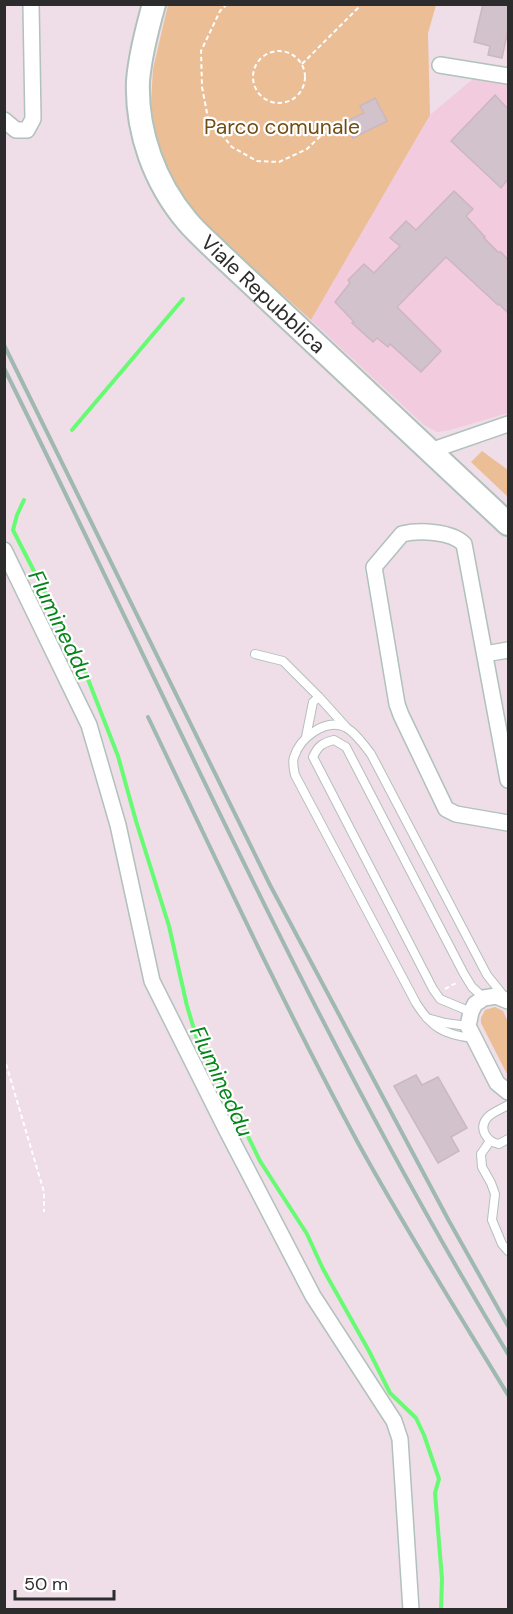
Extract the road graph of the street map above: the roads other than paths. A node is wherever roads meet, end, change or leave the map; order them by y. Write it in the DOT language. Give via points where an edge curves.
graph roads {
  1 [pos="31,4"];
  2 [pos="154,4"];
  3 [pos="440,65"];
  4 [pos="508,76"];
  5 [pos="4,120"];
  6 [pos="508,424"];
  7 [pos="430,451"];
  8 [pos="508,524"];
  9 [pos="4,550"];
  10 [pos="508,650"];
  11 [pos="255,654"];
  12 [pos="485,654"];
  13 [pos="320,697"];
  14 [pos="347,728"];
  15 [pos="306,739"];
  16 [pos="508,780"];
  17 [pos="508,823"];
  18 [pos="484,998"];
  19 [pos="507,1000"];
  20 [pos="425,1018"];
  21 [pos="471,1025"];
  22 [pos="508,1092"];
  23 [pos="508,1105"];
  24 [pos="508,1138"];
  25 [pos="490,1141"];
  26 [pos="508,1251"];
  27 [pos="411,1610"];
  1 -- 5 [label="street" via="33,119 27,130 16,130"];
  2 -- 7 [label="main road, Viale Repubblica" via="141,59 138,109 161,184 188,223"];
  3 -- 4 [label="street"];
  6 -- 7 [label="street"];
  7 -- 8 [label="main road, Viale Repubblica"];
  9 -- 27 [label="street" via="89,725 118,825 152,981 313,1296 394,1420 400,1439"];
  10 -- 12 [label="street"];
  11 -- 13 [label="lane" via="283,661"];
  12 -- 16 [label="street"];
  12 -- 17 [label="street" via="464,544 442,534 402,534 374,567 401,715 446,809"];
  13 -- 14 [label="lane"];
  13 -- 15 [label="lane" via="313,702"];
  14 -- 15 [label="lane" via="336,724 323,727"];
  14 -- 19 [label="lane" via="371,754 487,975"];
  15 -- 20 [label="lane" via="293,758 295,775"];
  18 -- 19 [label="street" via="496,996"];
  18 -- 21 [label="street" via="475,1004"];
  18 -- 21 [label="lane" via="464,974 346,747 334,740 324,743 313,757 433,989"];
  20 -- 21 [label="lane"];
  20 -- 21 [label="lane" via="436,1028 459,1036"];
  21 -- 22 [label="street" via="497,1083"];
  23 -- 25 [label="lane" via="488,1116 483,1124"];
  24 -- 25 [label="lane" via="499,1144"];
  25 -- 26 [label="lane" via="481,1154 482,1167 495,1194 492,1220"];
}
